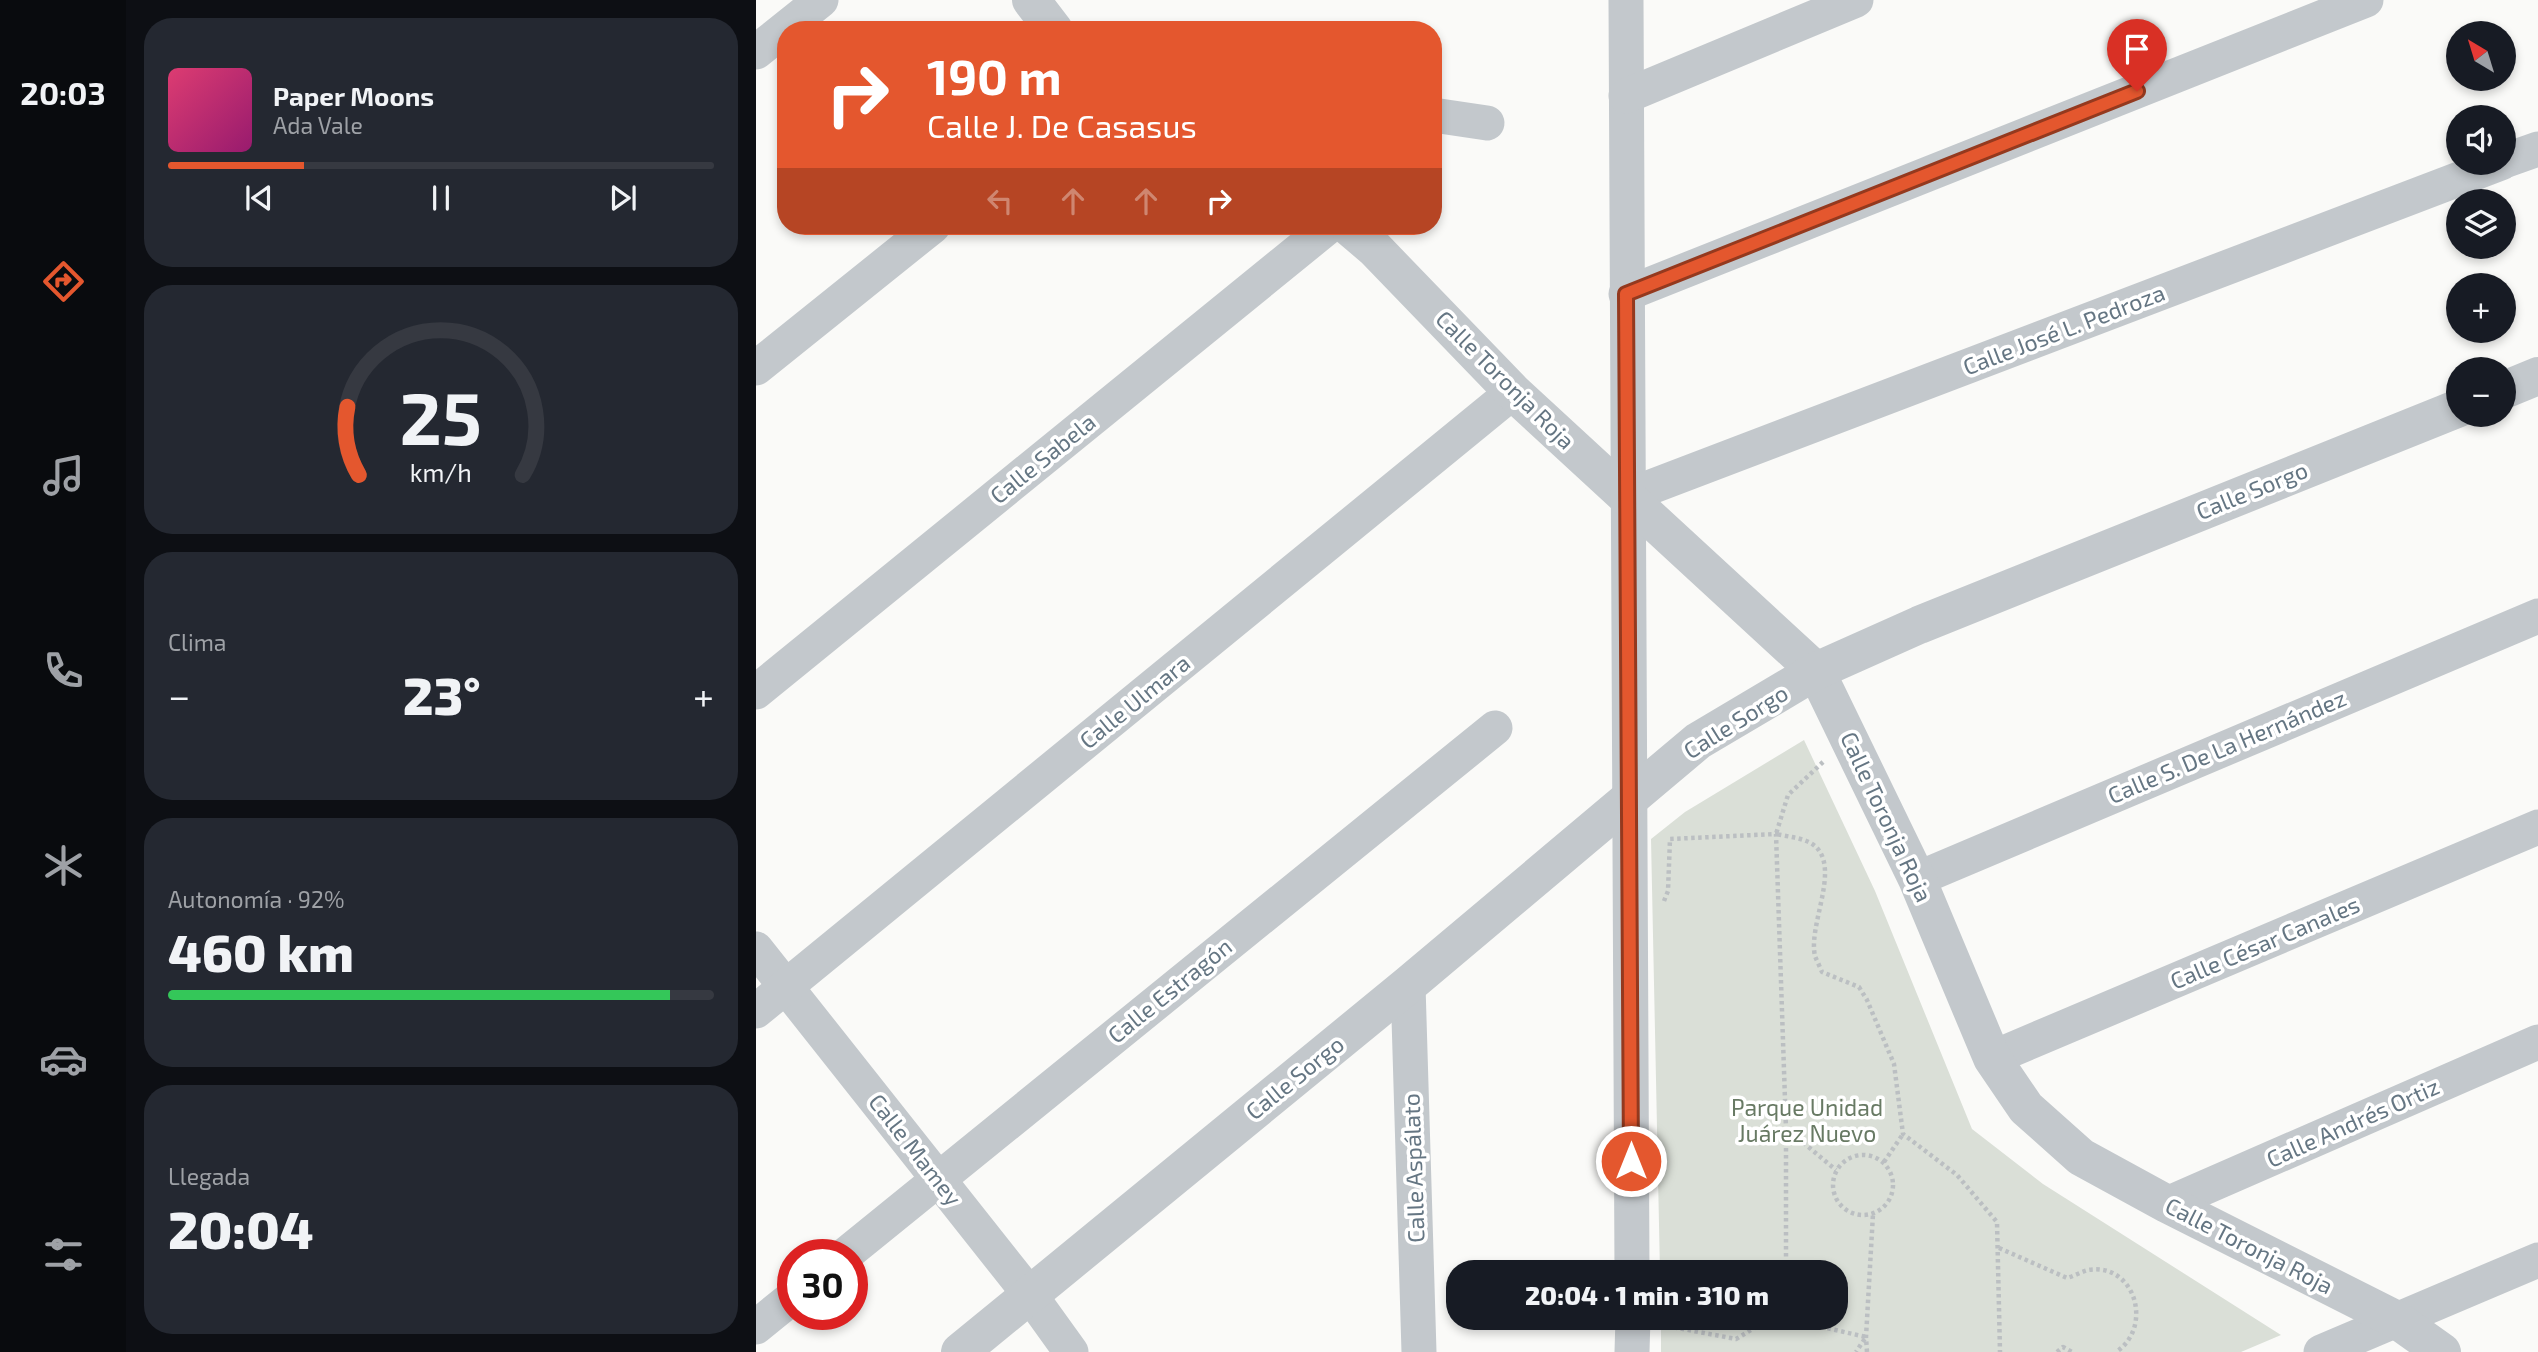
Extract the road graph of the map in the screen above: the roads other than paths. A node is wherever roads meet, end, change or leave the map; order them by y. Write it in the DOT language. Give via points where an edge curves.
graph roads {
  1 [pos="821,0"];
  2 [pos="1031,0"];
  3 [pos="1626,0"];
  4 [pos="1856,0"];
  5 [pos="2366,0"];
  6 [pos="795,21"];
  7 [pos="1047,21"];
  8 [pos="777,35"];
  9 [pos="756,52"];
  10 [pos="1626,96"];
  11 [pos="1442,116"];
  12 [pos="1487,123"];
  13 [pos="2538,149"];
  14 [pos="2516,157"];
  15 [pos="2468,175"];
  16 [pos="922,235"];
  17 [pos="1318,235"];
  18 [pos="1359,235"];
  19 [pos="1626,294"];
  20 [pos="756,368"];
  21 [pos="2538,376"];
  22 [pos="2516,385"];
  23 [pos="1513,392"];
  24 [pos="2446,413"];
  25 [pos="1627,496"];
  26 [pos="2538,616"];
  27 [pos="1816,671"];
  28 [pos="756,692"];
  29 [pos="1495,728"];
  30 [pos="1628,800"];
  31 [pos="2538,827"];
  32 [pos="1917,879"];
  33 [pos="756,949"];
  34 [pos="1408,985"];
  35 [pos="786,987"];
  36 [pos="756,1011"];
  37 [pos="2538,1042"];
  38 [pos="1992,1058"];
  39 [pos="938,1179"];
  40 [pos="2167,1204"];
  41 [pos="865,1239"];
  42 [pos="1632,1260"];
  43 [pos="2538,1260"];
  44 [pos="1030,1295"];
  45 [pos="777,1310"];
  46 [pos="2397,1321"];
  47 [pos="756,1327"];
  48 [pos="1633,1330"];
  49 [pos="1411,1345"];
  50 [pos="960,1352"];
  51 [pos="1071,1352"];
  52 [pos="1632,1352"];
  53 [pos="2320,1352"];
  54 [pos="2442,1352"];
  1 -- 6 [label="street"];
  2 -- 7 [label="street"];
  3 -- 10 [label="street"];
  4 -- 10 [label="street"];
  5 -- 19 [label="street"];
  8 -- 9 [label="street"];
  10 -- 19 [label="street"];
  11 -- 12 [label="street"];
  13 -- 14 [label="street, Calle José L. Pedroza"];
  15 -- 25 [label="street, Calle José L. Pedroza"];
  16 -- 20 [label="street"];
  17 -- 28 [label="street, Calle Sabela"];
  18 -- 23 [label="street, Calle Toronja Roja"];
  19 -- 25 [label="street"];
  21 -- 22 [label="street"];
  23 -- 25 [label="street, Calle Toronja Roja"];
  23 -- 35 [label="street, Calle Ulmara"];
  24 -- 27 [label="street, Calle Sorgo" via="1931,620"];
  25 -- 27 [label="street, Calle Toronja Roja"];
  25 -- 30 [label="street"];
  26 -- 32 [label="street, Calle S. De La Hernández"];
  27 -- 30 [label="street, Calle Sorgo" via="1698,741"];
  27 -- 32 [label="street, Calle Toronja Roja"];
  29 -- 39 [label="street, Calle Estragón"];
  30 -- 34 [label="street, Calle Sorgo"];
  30 -- 42 [label="street"];
  31 -- 38 [label="street, Calle César Canales"];
  32 -- 38 [label="street, Calle Toronja Roja"];
  33 -- 35 [label="street, Calle Mamey"];
  34 -- 44 [label="street, Calle Sorgo"];
  34 -- 49 [label="street, Calle Aspálato"];
  35 -- 36 [label="street, Calle Ulmara"];
  35 -- 39 [label="street, Calle Mamey"];
  37 -- 40 [label="street, Calle Andrés Ortiz"];
  38 -- 40 [label="street, Calle Toronja Roja" via="2026,1108 2081,1157"];
  39 -- 41 [label="street, Calle Estragón"];
  39 -- 44 [label="street, Calle Mamey"];
  40 -- 46 [label="street, Calle Toronja Roja"];
  43 -- 46 [label="street"];
  44 -- 50 [label="street, Calle Sorgo"];
  44 -- 51 [label="street, Calle Mamey"];
  45 -- 47 [label="street"];
  46 -- 53 [label="street"];
  46 -- 54 [label="street, Calle Toronja Roja"];
  48 -- 52 [label="street"];
}
